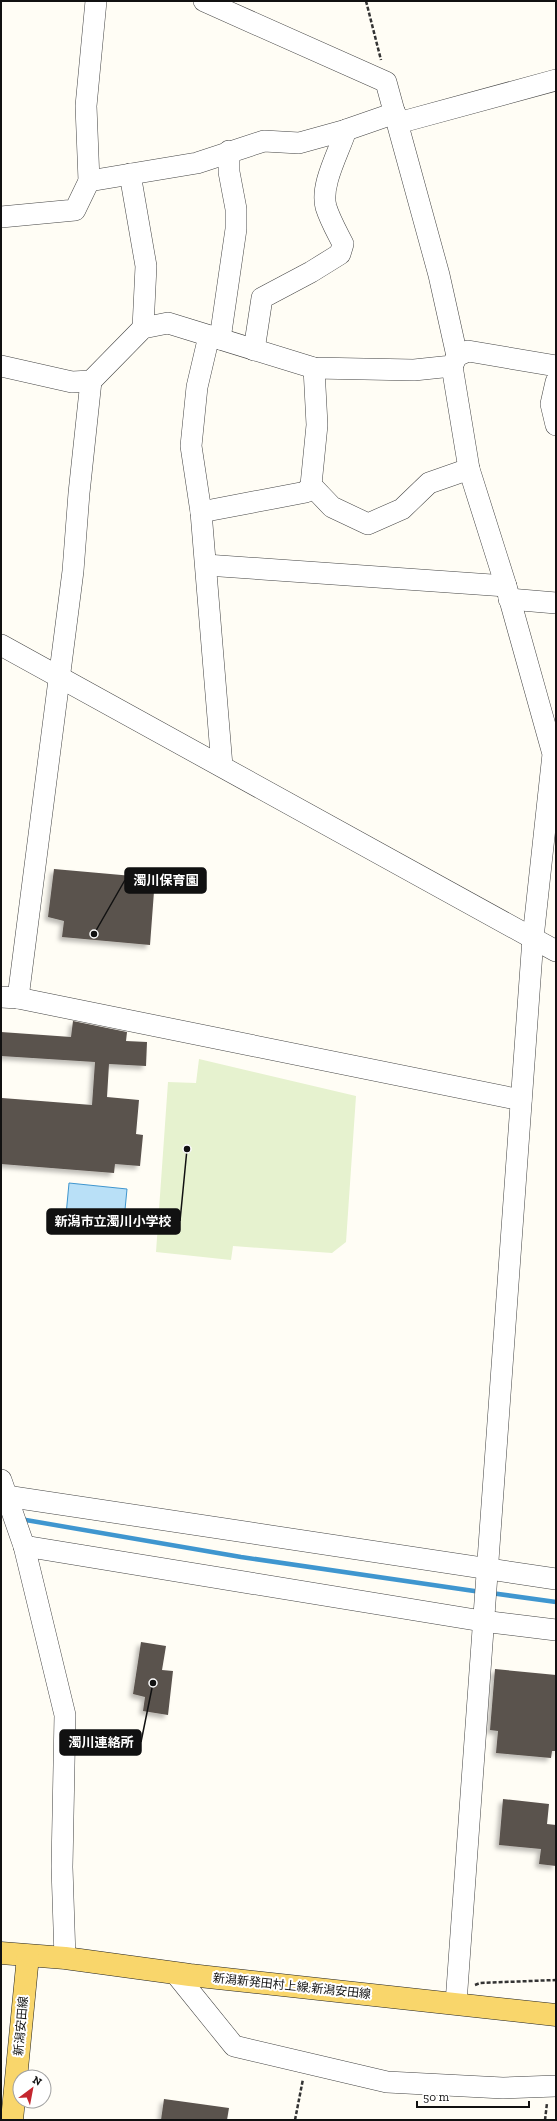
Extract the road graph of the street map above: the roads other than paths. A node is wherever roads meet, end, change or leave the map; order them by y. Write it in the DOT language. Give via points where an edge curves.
graph roads {
  1 [pos="96,1"];
  2 [pos="204,1"];
  3 [pos="556,80"];
  4 [pos="396,118"];
  5 [pos="346,130"];
  6 [pos="229,152"];
  7 [pos="130,174"];
  8 [pos="89,181"];
  9 [pos="1,217"];
  10 [pos="143,328"];
  11 [pos="214,337"];
  12 [pos="254,350"];
  13 [pos="454,361"];
  14 [pos="1,366"];
  15 [pos="556,366"];
  16 [pos="314,368"];
  17 [pos="90,381"];
  18 [pos="556,382"];
  19 [pos="556,425"];
  20 [pos="469,469"];
  21 [pos="311,485"];
  22 [pos="201,512"];
  23 [pos="206,565"];
  24 [pos="508,593"];
  25 [pos="556,603"];
  26 [pos="1,645"];
  27 [pos="61,677"];
  28 [pos="222,766"];
  29 [pos="533,938"];
  30 [pos="556,951"];
  31 [pos="9,998"];
  32 [pos="521,1100"];
  33 [pos="4,1488"];
  34 [pos="24,1546"];
  35 [pos="487,1574"];
  36 [pos="556,1579"];
  37 [pos="483,1614"];
  38 [pos="556,1630"];
  39 [pos="13,1954"];
  40 [pos="65,1958"];
  41 [pos="174,1973"];
  42 [pos="456,1999"];
  43 [pos="556,2015"];
  44 [pos="556,2086"];
  45 [pos="12,2120"];
  1 -- 8 [label="street" via="86,106"];
  2 -- 4 [label="street" via="386,82"];
  3 -- 4 [label="street"];
  4 -- 5 [label="street"];
  4 -- 13 [label="street" via="439,275"];
  5 -- 6 [label="street" via="299,143 264,141"];
  5 -- 12 [label="street" via="325,185 326,206 343,244 340,254 262,298"];
  6 -- 7 [label="street" via="197,163"];
  6 -- 11 [label="street" via="236,229"];
  7 -- 8 [label="street"];
  7 -- 10 [label="street" via="146,266"];
  8 -- 9 [label="street" via="75,210"];
  10 -- 11 [label="street" via="168,323"];
  10 -- 17 [label="street"];
  11 -- 12 [label="street"];
  11 -- 22 [label="street" via="197,387 191,446"];
  12 -- 16 [label="street"];
  13 -- 15 [label="street" via="468,351"];
  13 -- 16 [label="street" via="414,370"];
  13 -- 20 [label="street"];
  14 -- 17 [label="street" via="72,382"];
  16 -- 21 [label="street" via="317,425"];
  17 -- 27 [label="street"];
  18 -- 19 [label="street" via="551,404"];
  20 -- 21 [label="street" via="429,483 402,509 368,524 332,507"];
  20 -- 24 [label="street"];
  21 -- 22 [label="street" via="306,492"];
  22 -- 23 [label="street"];
  23 -- 24 [label="street"];
  23 -- 28 [label="street"];
  24 -- 25 [label="street"];
  24 -- 29 [label="street" via="552,754"];
  26 -- 27 [label="street"];
  27 -- 28 [label="street"];
  27 -- 31 [label="street"];
  28 -- 29 [label="street"];
  29 -- 30 [label="street"];
  29 -- 32 [label="street"];
  31 -- 32 [label="street"];
  32 -- 35 [label="street"];
  33 -- 34 [label="street"];
  33 -- 35 [label="street"];
  34 -- 37 [label="street"];
  34 -- 40 [label="street" via="65,1715 62,1867"];
  35 -- 36 [label="street"];
  35 -- 37 [label="street"];
  37 -- 38 [label="street"];
  37 -- 42 [label="street"];
  39 -- 40 [label="main road, 新潟新発田村上線;新潟安田線"];
  39 -- 45 [label="main road, 新潟安田線"];
  40 -- 41 [label="main road, 新潟新発田村上線;新潟安田線"];
  41 -- 42 [label="main road, 新潟新発田村上線;新潟安田線"];
  41 -- 44 [label="street" via="234,2046 387,2082 503,2088"];
  42 -- 43 [label="main road, 新潟新発田村上線;新潟安田線"];
}
